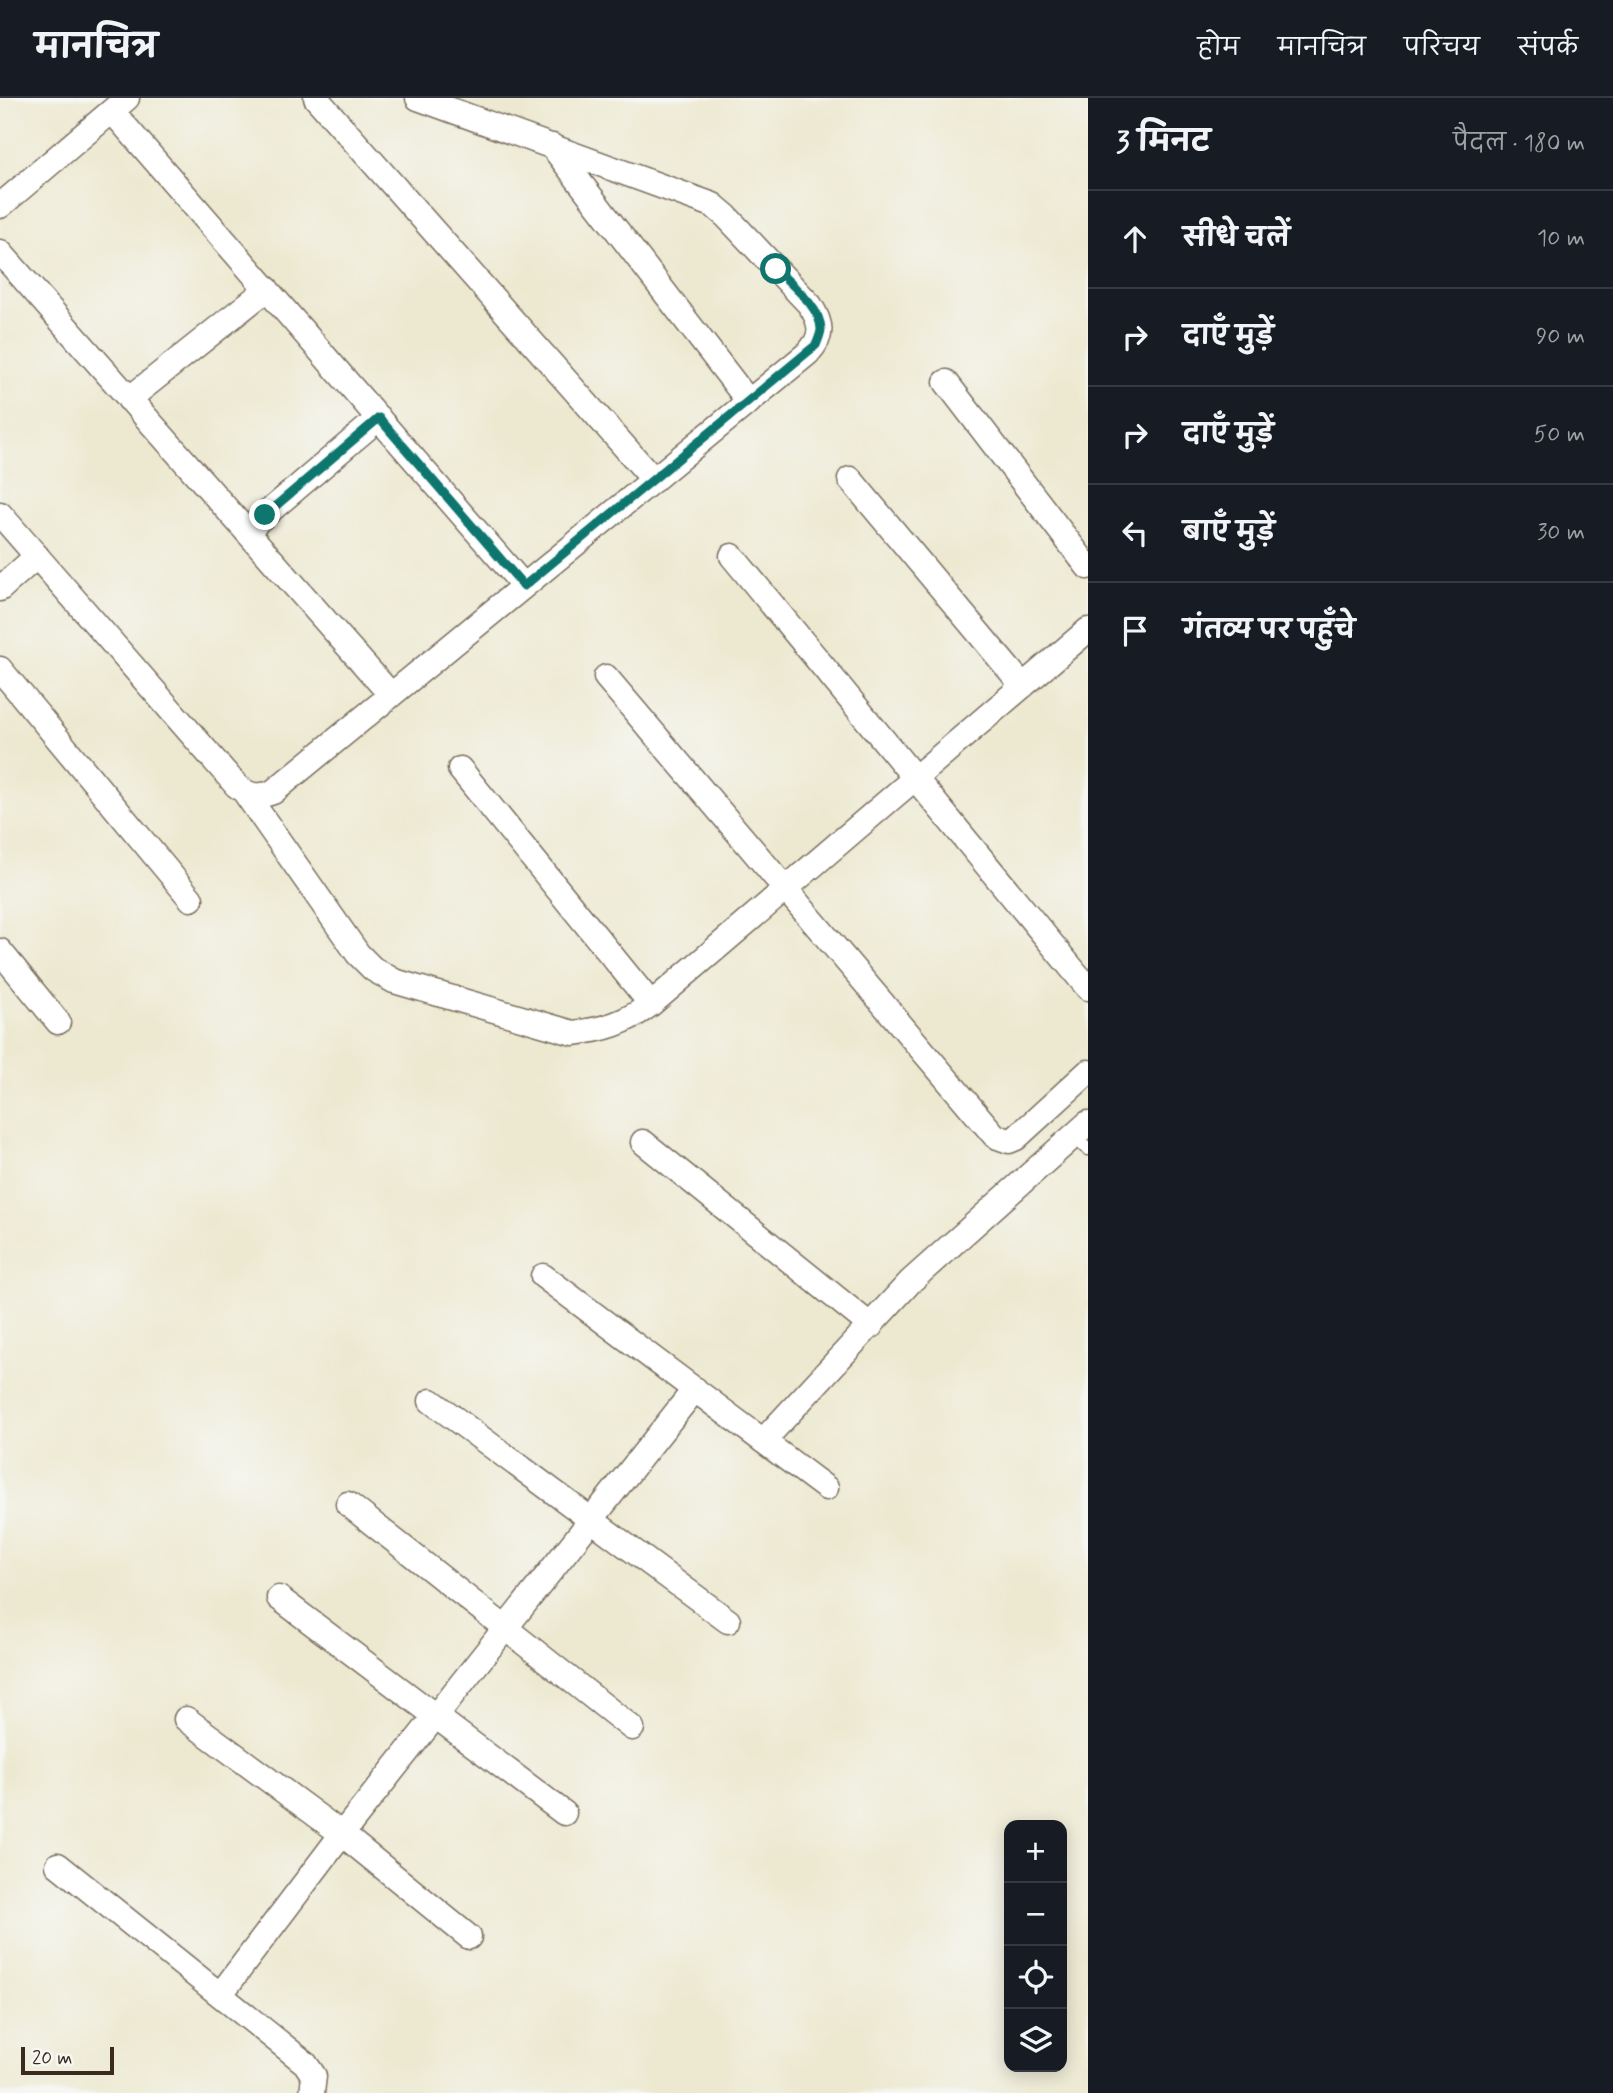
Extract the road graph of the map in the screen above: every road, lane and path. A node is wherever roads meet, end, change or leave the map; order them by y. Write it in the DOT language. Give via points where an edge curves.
graph roads {
  1 [pos="316,98"];
  2 [pos="418,98"];
  3 [pos="120,104"];
  4 [pos="552,146"];
  5 [pos="0,206"];
  6 [pos="0,252"];
  7 [pos="267,289"];
  8 [pos="946,382"];
  9 [pos="130,399"];
  10 [pos="749,402"];
  11 [pos="379,418"];
  12 [pos="850,479"];
  13 [pos="654,480"];
  14 [pos="0,514"];
  15 [pos="246,531"];
  16 [pos="37,556"];
  17 [pos="733,556"];
  18 [pos="1088,567"];
  19 [pos="524,586"];
  20 [pos="0,589"];
  21 [pos="1088,630"];
  22 [pos="0,669"];
  23 [pos="606,677"];
  24 [pos="1023,685"];
  25 [pos="391,695"];
  26 [pos="460,769"];
  27 [pos="914,779"];
  28 [pos="246,794"];
  29 [pos="786,889"];
  30 [pos="191,899"];
  31 [pos="0,951"];
  32 [pos="1088,988"];
  33 [pos="651,1004"];
  34 [pos="58,1022"];
  35 [pos="1088,1072"];
  36 [pos="1083,1136"];
  37 [pos="643,1142"];
  38 [pos="543,1276"];
  39 [pos="871,1325"];
  40 [pos="695,1389"];
  41 [pos="431,1401"];
  42 [pos="763,1441"];
  43 [pos="826,1488"];
  44 [pos="348,1504"];
  45 [pos="590,1521"];
  46 [pos="279,1598"];
  47 [pos="728,1621"];
  48 [pos="504,1630"];
  49 [pos="436,1716"];
  50 [pos="186,1718"];
  51 [pos="632,1728"];
  52 [pos="564,1813"];
  53 [pos="342,1834"];
  54 [pos="58,1865"];
  55 [pos="469,1937"];
  56 [pos="220,1995"];
  57 [pos="312,2093"];
  1 -- 13 [label="street"];
  2 -- 4 [label="street"];
  3 -- 5 [label="street"];
  3 -- 7 [label="street"];
  4 -- 10 [label="street"];
  4 -- 10 [label="street" via="713,205 810,305 822,331 816,345"];
  6 -- 9 [label="street"];
  7 -- 9 [label="street"];
  7 -- 11 [label="street"];
  8 -- 18 [label="street"];
  9 -- 15 [label="street"];
  10 -- 13 [label="street"];
  11 -- 15 [label="street"];
  11 -- 19 [label="street"];
  12 -- 24 [label="street"];
  13 -- 19 [label="street"];
  14 -- 16 [label="street"];
  15 -- 25 [label="street"];
  16 -- 20 [label="street"];
  16 -- 28 [label="street"];
  17 -- 27 [label="street"];
  19 -- 25 [label="street"];
  21 -- 24 [label="street"];
  22 -- 30 [label="street"];
  23 -- 29 [label="street"];
  24 -- 27 [label="street"];
  25 -- 28 [label="street" via="273,792 258,798"];
  26 -- 33 [label="street"];
  27 -- 29 [label="street"];
  27 -- 32 [label="street"];
  28 -- 33 [label="street" via="358,954 394,981 573,1033 619,1025"];
  29 -- 33 [label="street"];
  29 -- 35 [label="street" via="995,1136 1010,1141 1016,1138"];
  31 -- 34 [label="street"];
  36 -- 39 [label="street" via="911,1281"];
  37 -- 39 [label="street"];
  38 -- 40 [label="street"];
  39 -- 42 [label="street"];
  40 -- 42 [label="street"];
  40 -- 45 [label="street"];
  41 -- 45 [label="street"];
  42 -- 43 [label="street"];
  44 -- 48 [label="street"];
  45 -- 47 [label="street"];
  45 -- 48 [label="street"];
  46 -- 49 [label="street"];
  48 -- 49 [label="street"];
  48 -- 51 [label="street"];
  49 -- 52 [label="street"];
  49 -- 53 [label="street"];
  50 -- 53 [label="street"];
  53 -- 55 [label="street"];
  53 -- 56 [label="street"];
  54 -- 56 [label="street"];
  56 -- 57 [label="street" via="305,2063 314,2076"];
}
